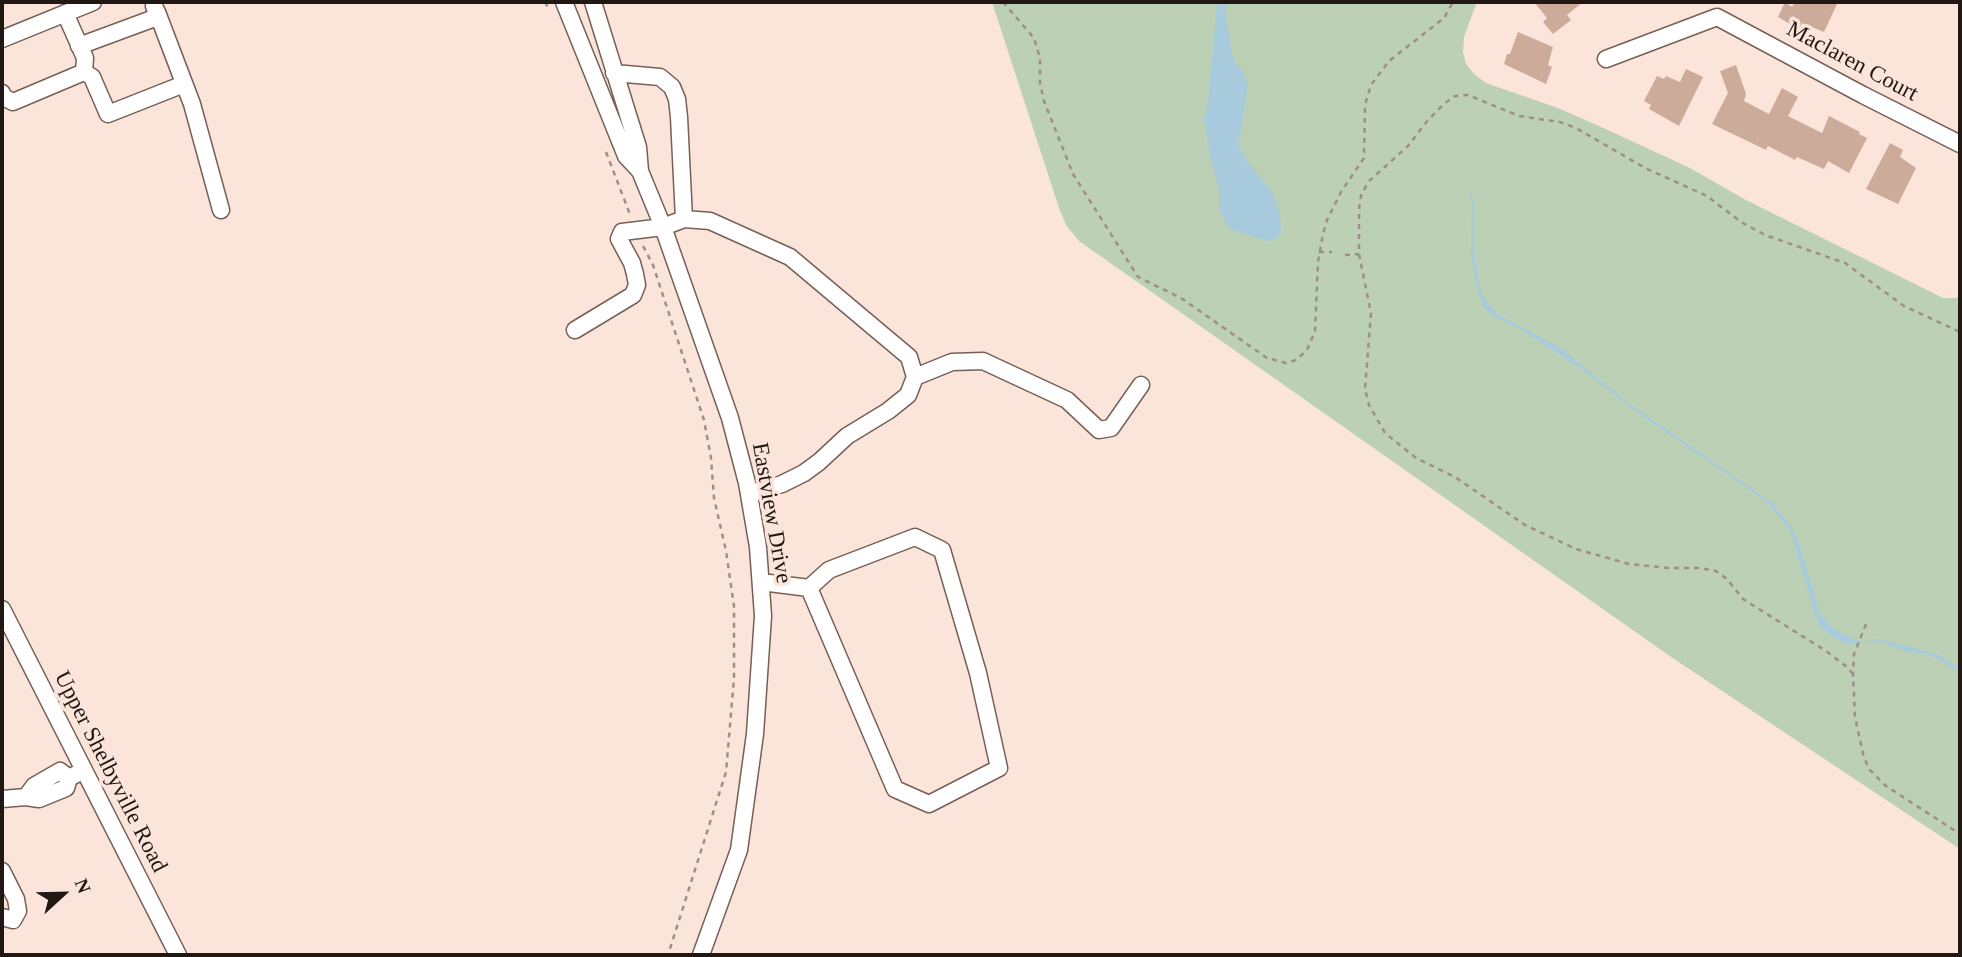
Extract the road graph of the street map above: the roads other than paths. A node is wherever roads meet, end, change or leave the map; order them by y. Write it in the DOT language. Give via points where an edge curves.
graph roads {
  1 [pos="93,2"];
  2 [pos="564,2"];
  3 [pos="593,2"];
  4 [pos="154,7"];
  5 [pos="65,13"];
  6 [pos="2,39"];
  7 [pos="79,47"];
  8 [pos="1606,59"];
  9 [pos="84,72"];
  10 [pos="614,73"];
  11 [pos="184,85"];
  12 [pos="2,93"];
  13 [pos="1960,144"];
  14 [pos="640,171"];
  15 [pos="221,210"];
  16 [pos="684,219"];
  17 [pos="663,227"];
  18 [pos="575,330"];
  19 [pos="915,377"];
  20 [pos="1141,385"];
  21 [pos="748,495"];
  22 [pos="761,582"];
  23 [pos="808,588"];
  24 [pos="2,609"];
  25 [pos="76,774"];
  26 [pos="2,799"];
  27 [pos="2,871"];
  28 [pos="2,917"];
  29 [pos="178,955"];
  30 [pos="701,955"];
  1 -- 5 [label="street"];
  2 -- 14 [label="street, Eastview Drive" via="626,156"];
  3 -- 10 [label="street, Eastview Drive"];
  4 -- 7 [label="street" via="152,19"];
  4 -- 11 [label="street"];
  5 -- 6 [label="street"];
  5 -- 7 [label="street"];
  7 -- 9 [label="street" via="85,58"];
  8 -- 13 [label="street, Maclaren Court" via="1717,17"];
  9 -- 11 [label="street" via="92,77 108,114"];
  9 -- 12 [label="street" via="13,102"];
  10 -- 14 [label="street, Eastview Drive" via="638,148"];
  10 -- 16 [label="street" via="660,77 672,87 679,117"];
  11 -- 15 [label="street"];
  14 -- 17 [label="street, Eastview Drive"];
  16 -- 17 [label="street"];
  16 -- 19 [label="street" via="710,221 790,257 909,357"];
  17 -- 18 [label="street" via="622,232 619,239 632,263 636,285 633,295"];
  17 -- 21 [label="street, Eastview Drive" via="730,418"];
  19 -- 20 [label="street" via="951,362 983,361 1067,400 1099,430 1111,428"];
  19 -- 21 [label="street" via="908,396 846,436 819,462 782,484"];
  21 -- 22 [label="street, Eastview Drive"];
  22 -- 23 [label="street"];
  22 -- 30 [label="street, Eastview Drive" via="755,734 739,850"];
  23 -- 23 [label="street" via="895,789 929,804 999,768 978,673 942,550 915,537 829,570"];
  24 -- 25 [label="street, Upper Shelbyville Road"];
  25 -- 26 [label="street" via="60,771 34,786 26,797"];
  25 -- 29 [label="street, Upper Shelbyville Road"];
  27 -- 28 [label="street" via="18,911 13,920"];
}
